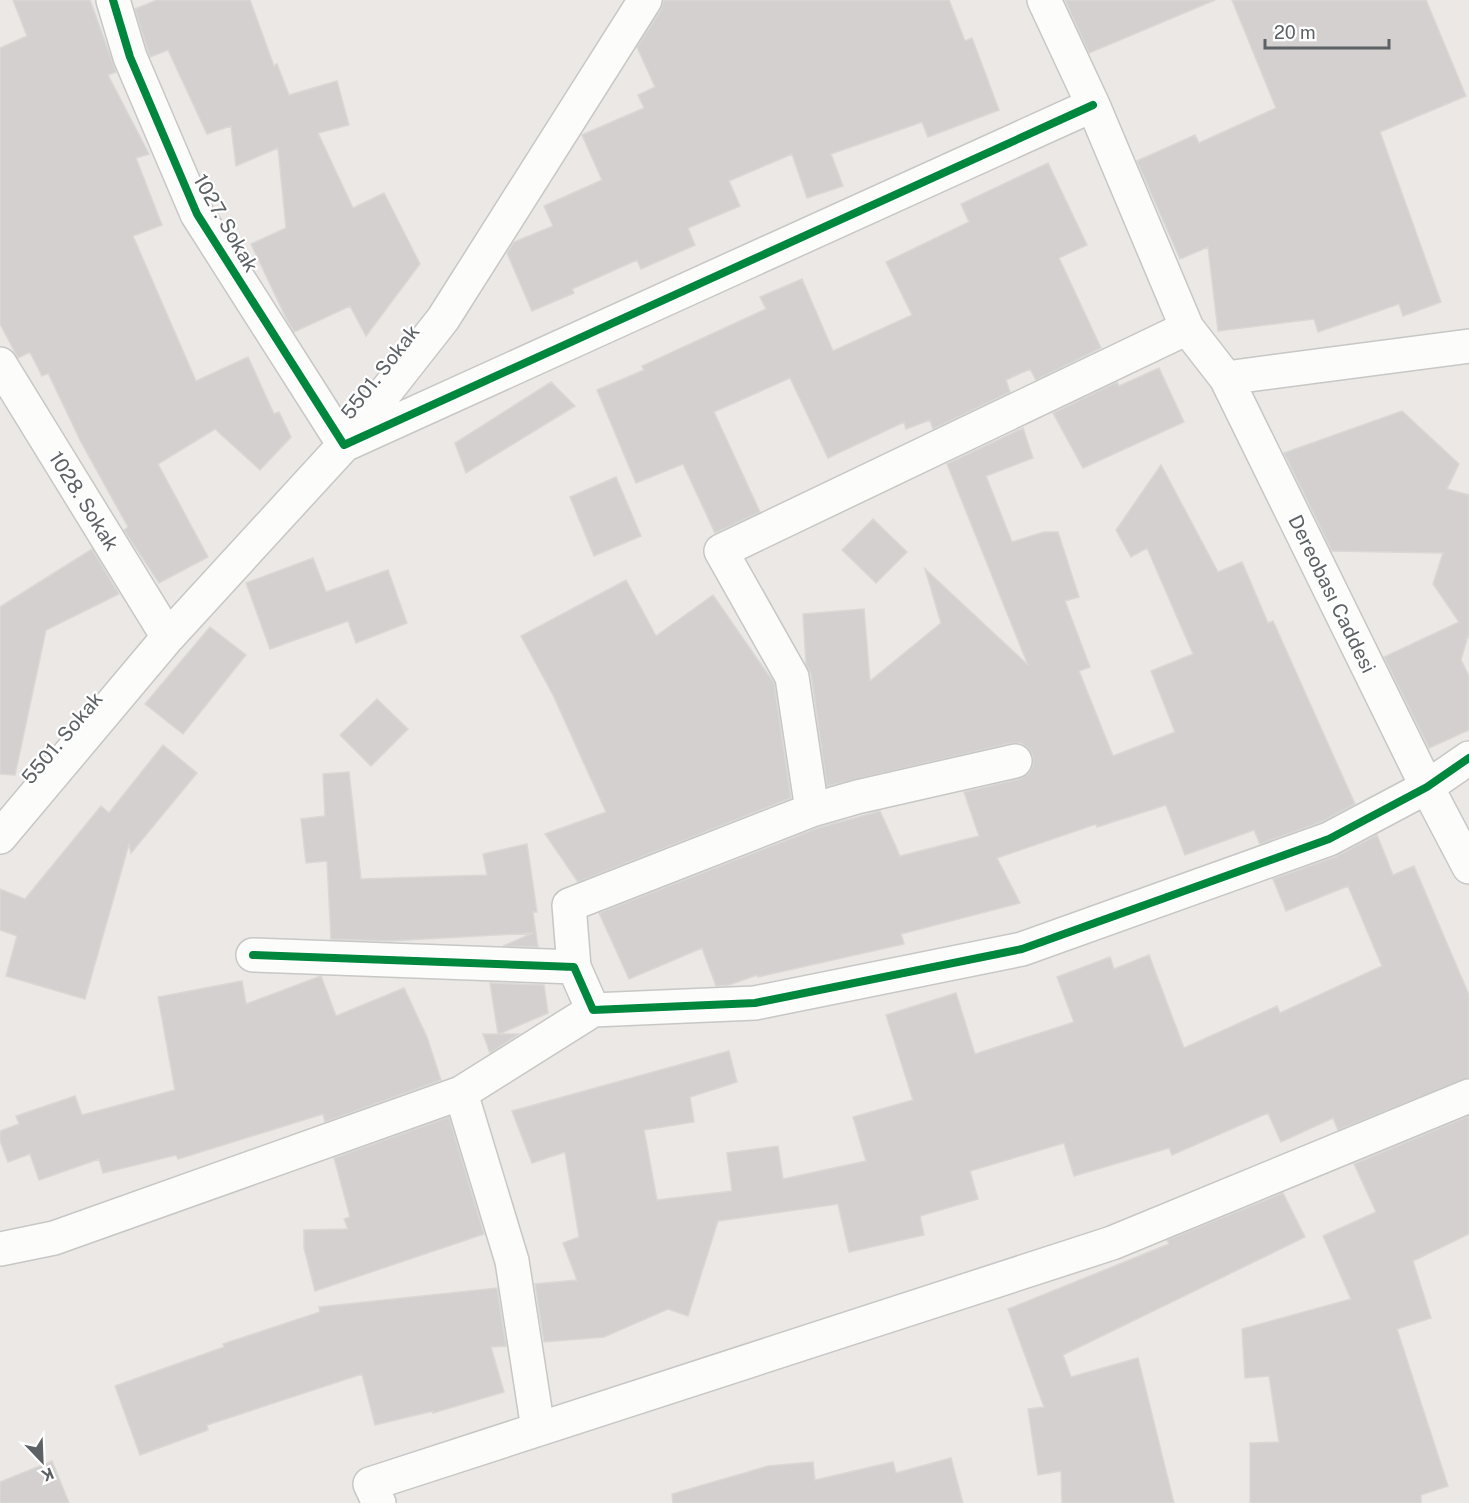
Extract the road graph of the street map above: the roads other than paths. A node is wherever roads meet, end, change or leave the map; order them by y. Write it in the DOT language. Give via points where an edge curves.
graph roads {
  1 [pos="113,0"];
  2 [pos="645,0"];
  3 [pos="1044,0"];
  4 [pos="1093,105"];
  5 [pos="1186,328"];
  6 [pos="1469,346"];
  7 [pos="0,364"];
  8 [pos="1226,378"];
  9 [pos="344,445"];
  10 [pos="168,637"];
  11 [pos="1469,758"];
  12 [pos="1015,761"];
  13 [pos="1427,787"];
  14 [pos="812,810"];
  15 [pos="0,837"];
  16 [pos="1469,867"];
  17 [pos="254,955"];
  18 [pos="574,967"];
  19 [pos="593,1010"];
  20 [pos="461,1093"];
  21 [pos="1469,1096"];
  22 [pos="0,1249"];
  23 [pos="538,1429"];
  24 [pos="379,1503"];
  1 -- 9 [label="street, 1027. Sokak" via="130,57 197,214"];
  2 -- 9 [label="street, 5501. Sokak" via="443,319"];
  3 -- 4 [label="street, Dereobası Caddesi"];
  4 -- 5 [label="street, Dereobası Caddesi"];
  4 -- 9 [label="street"];
  5 -- 8 [label="street, Dereobası Caddesi"];
  5 -- 14 [label="street" via="720,551 792,677"];
  6 -- 8 [label="street"];
  7 -- 10 [label="street, 1028. Sokak"];
  8 -- 13 [label="street, Dereobası Caddesi"];
  9 -- 10 [label="street, 5501. Sokak"];
  10 -- 15 [label="street, 5501. Sokak"];
  11 -- 13 [label="street"];
  12 -- 14 [label="street"];
  13 -- 16 [label="street, Dereobası Caddesi"];
  13 -- 19 [label="street" via="1329,838 1022,949 755,1003"];
  14 -- 18 [label="street" via="569,905"];
  17 -- 18 [label="street"];
  18 -- 19 [label="street"];
  19 -- 20 [label="street"];
  20 -- 22 [label="street" via="54,1238"];
  20 -- 23 [label="street" via="512,1261"];
  21 -- 23 [label="street" via="1112,1243"];
  23 -- 24 [label="street" via="370,1484"];
}
